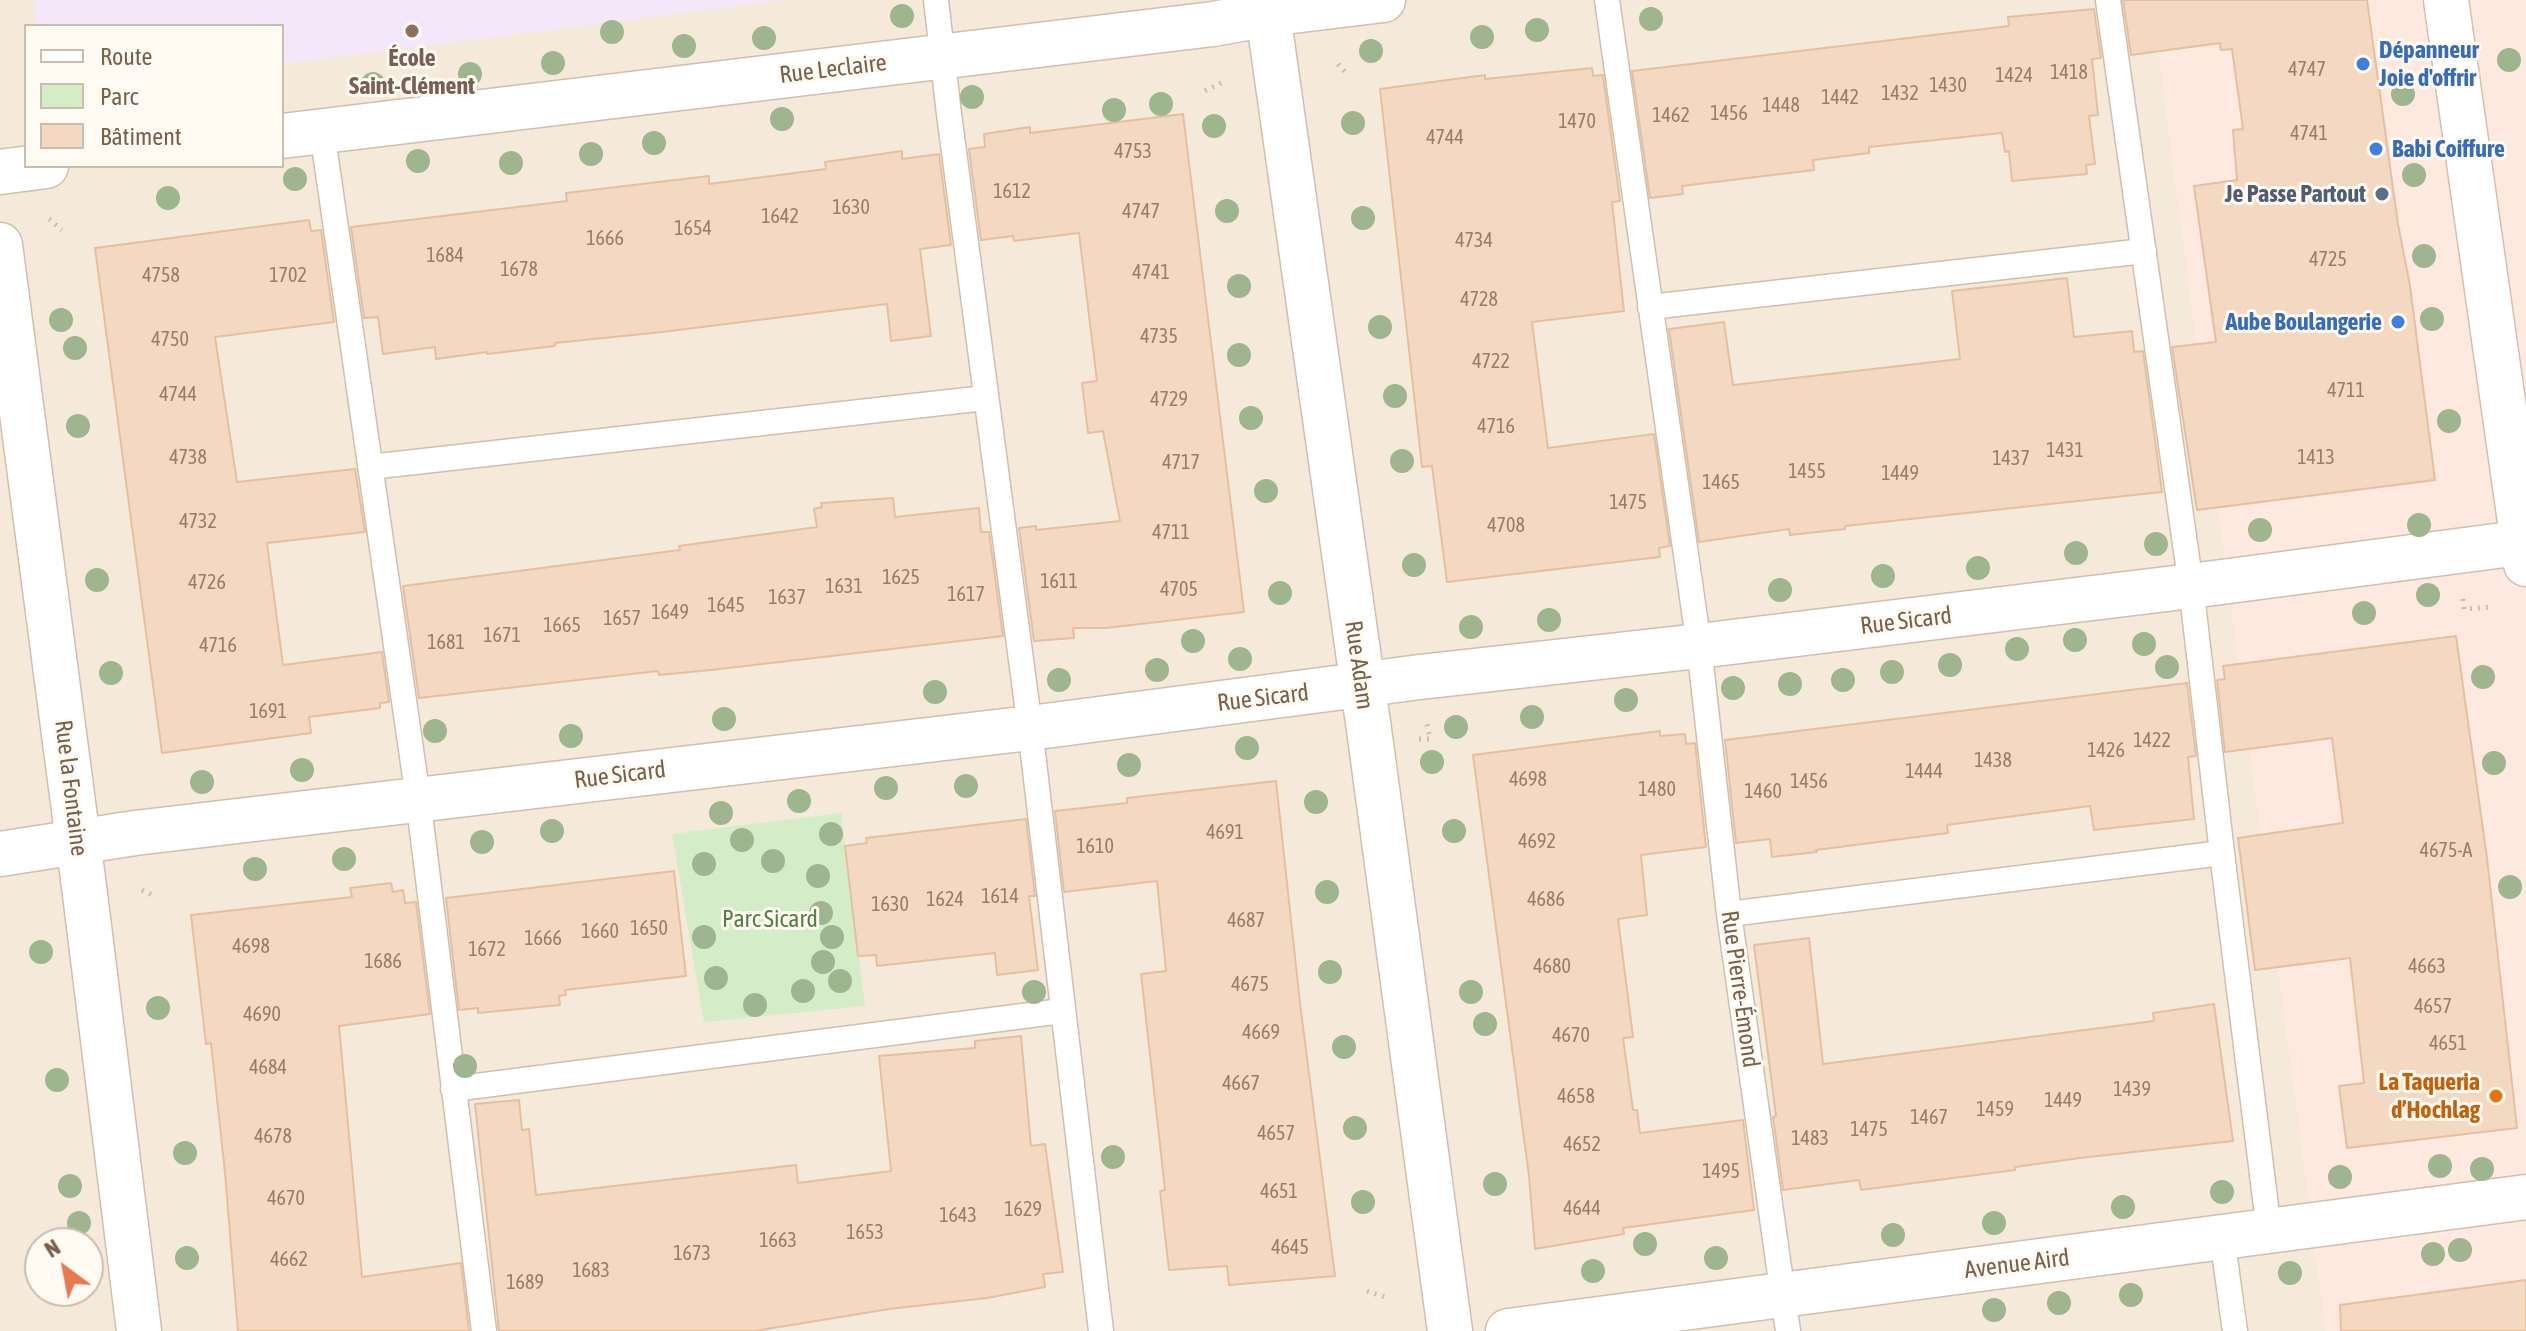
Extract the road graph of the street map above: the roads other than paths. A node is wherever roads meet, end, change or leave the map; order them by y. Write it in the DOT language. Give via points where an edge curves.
graph roads {
  1 [pos="936,0"];
  2 [pos="1383,0"];
  3 [pos="1607,0"];
  4 [pos="2108,0"];
  5 [pos="2446,0"];
  6 [pos="1267,7"];
  7 [pos="941,55"];
  8 [pos="302,134"];
  9 [pos="31,168"];
  10 [pos="0,172"];
  11 [pos="0,245"];
  12 [pos="2144,251"];
  13 [pos="1650,307"];
  14 [pos="985,398"];
  15 [pos="370,467"];
  16 [pos="2525,549"];
  17 [pos="2191,586"];
  18 [pos="1699,646"];
  19 [pos="1362,686"];
  20 [pos="1030,728"];
  21 [pos="418,798"];
  22 [pos="78,843"];
  23 [pos="2222,853"];
  24 [pos="0,854"];
  25 [pos="1729,914"];
  26 [pos="1062,1011"];
  27 [pos="453,1089"];
  28 [pos="2526,1197"];
  29 [pos="2269,1230"];
  30 [pos="2222,1237"];
  31 [pos="1785,1313"];
  32 [pos="139,1331"];
  33 [pos="484,1331"];
  34 [pos="1101,1331"];
  35 [pos="1450,1331"];
  36 [pos="1508,1331"];
  37 [pos="2235,1331"];
  1 -- 7 [label="lane"];
  2 -- 6 [label="street, Rue Leclaire"];
  3 -- 13 [label="lane, Rue Pierre-Émond"];
  4 -- 12 [label="lane"];
  5 -- 16 [label="street"];
  6 -- 7 [label="street, Rue Leclaire" via="1213,24"];
  6 -- 19 [label="street, Rue Adam"];
  7 -- 8 [label="street, Rue Leclaire"];
  7 -- 14 [label="lane"];
  8 -- 15 [label="lane"];
  9 -- 10 [label="street"];
  11 -- 22 [label="street, Rue la Fontaine"];
  12 -- 13 [label="lane"];
  12 -- 17 [label="lane"];
  13 -- 18 [label="lane, Rue Pierre-Émond"];
  14 -- 15 [label="lane"];
  14 -- 20 [label="lane"];
  15 -- 21 [label="lane"];
  16 -- 17 [label="street, Rue Sicard"];
  17 -- 18 [label="street, Rue Sicard"];
  17 -- 23 [label="lane"];
  18 -- 19 [label="street, Rue Sicard"];
  18 -- 25 [label="lane, Rue Pierre-Émond"];
  19 -- 20 [label="street, Rue Sicard"];
  19 -- 35 [label="street, Rue Adam"];
  20 -- 21 [label="street, Rue Sicard"];
  20 -- 26 [label="lane"];
  21 -- 22 [label="street, Rue Sicard"];
  21 -- 27 [label="lane"];
  22 -- 24 [label="street, Rue Sicard"];
  22 -- 32 [label="street, Rue la Fontaine"];
  23 -- 25 [label="lane"];
  23 -- 29 [label="lane"];
  25 -- 31 [label="lane, Rue Pierre-Émond"];
  26 -- 27 [label="lane"];
  26 -- 34 [label="lane"];
  27 -- 33 [label="lane"];
  28 -- 29 [label="street, Avenue Aird"];
  29 -- 30 [label="street, Avenue Aird"];
  30 -- 31 [label="street, Avenue Aird"];
  30 -- 37 [label="lane"];
  31 -- 36 [label="street, Avenue Aird"];
}
